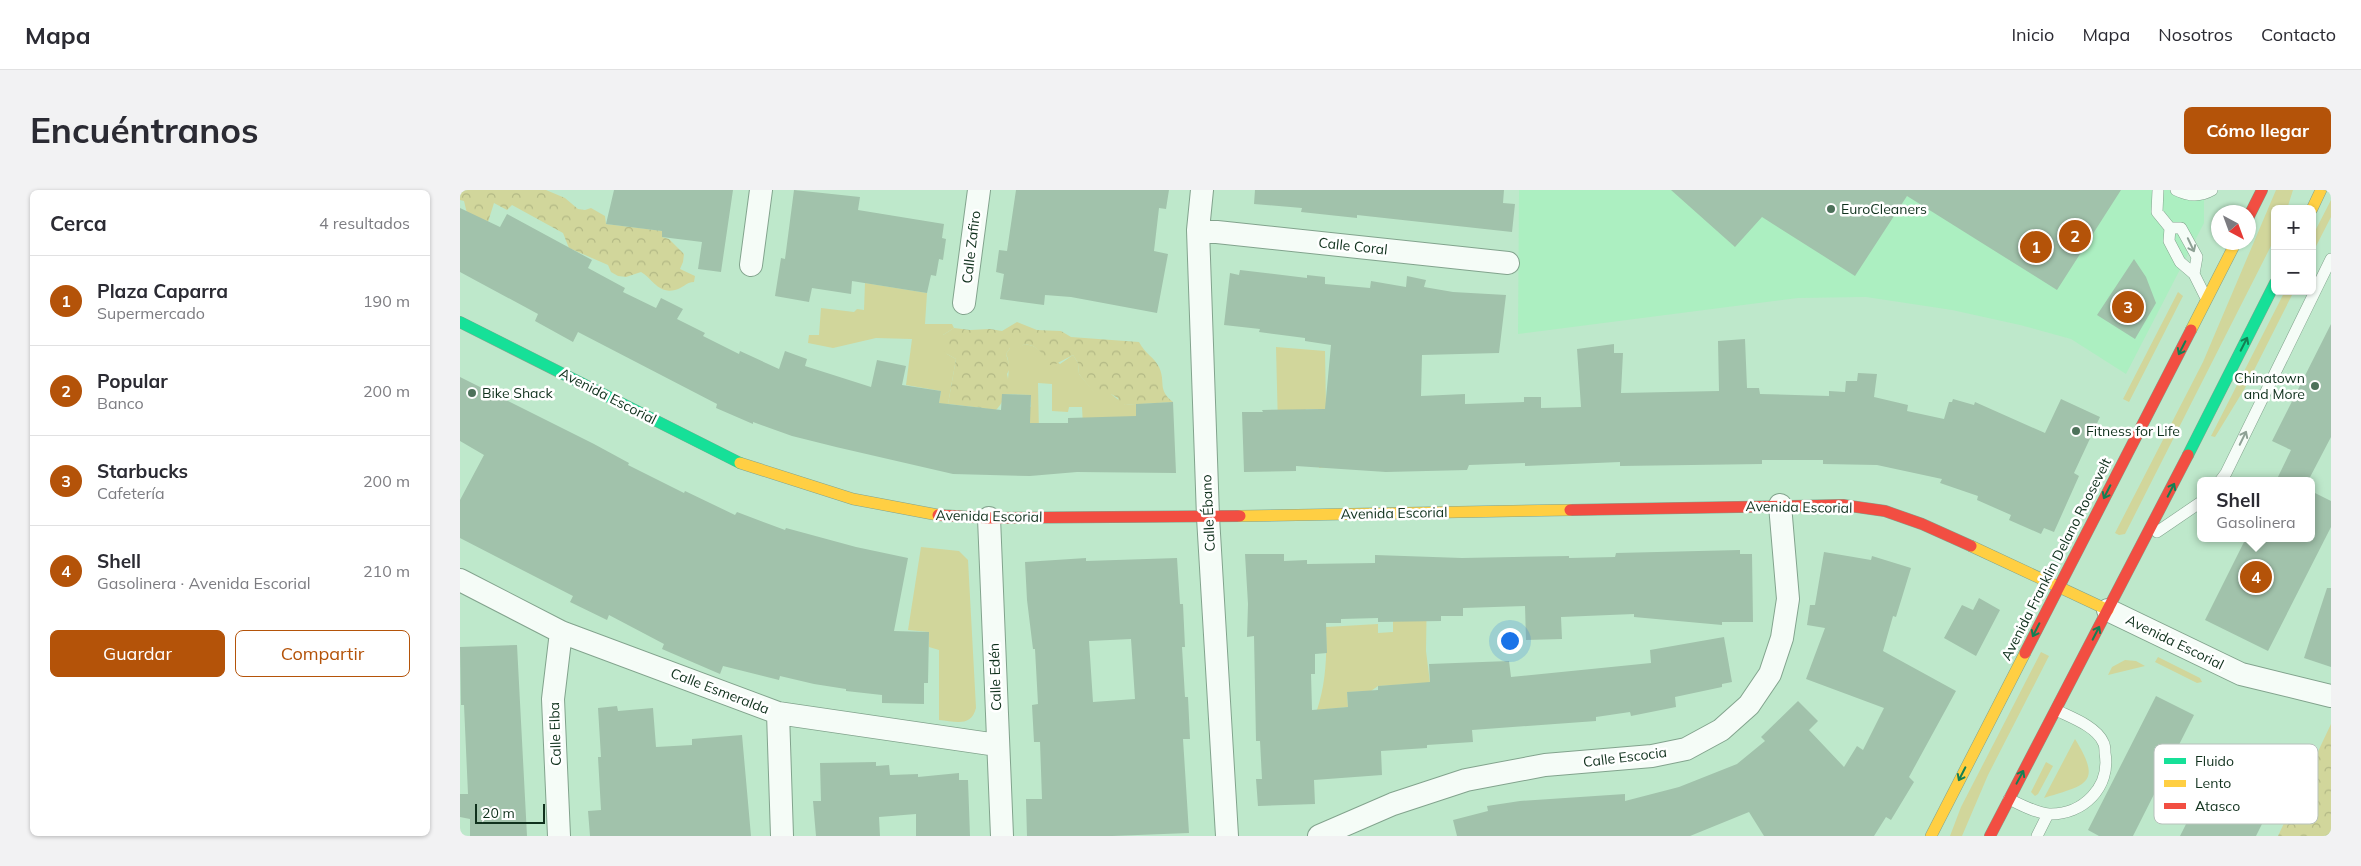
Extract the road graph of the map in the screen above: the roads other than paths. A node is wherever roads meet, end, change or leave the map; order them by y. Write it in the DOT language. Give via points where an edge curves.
graph roads {
  1 [pos="761,190"];
  2 [pos="978,190"];
  3 [pos="1202,190"];
  4 [pos="2158,190"];
  5 [pos="2176,190"];
  6 [pos="2212,190"];
  7 [pos="2262,190"];
  8 [pos="2321,190"];
  9 [pos="2254,205"];
  10 [pos="2314,205"];
  11 [pos="2170,228"];
  12 [pos="1198,230"];
  13 [pos="2232,250"];
  14 [pos="2331,259"];
  15 [pos="1508,264"];
  16 [pos="751,265"];
  17 [pos="2194,274"];
  18 [pos="2271,291"];
  19 [pos="2207,300"];
  20 [pos="964,303"];
  21 [pos="460,322"];
  22 [pos="2223,477"];
  23 [pos="1780,505"];
  24 [pos="2197,505"];
  25 [pos="1208,517"];
  26 [pos="989,518"];
  27 [pos="2147,538"];
  28 [pos="460,580"];
  29 [pos="2058,586"];
  30 [pos="2108,610"];
  31 [pos="561,632"];
  32 [pos="2331,696"];
  33 [pos="2056,710"];
  34 [pos="778,713"];
  35 [pos="997,745"];
  36 [pos="2009,800"];
  37 [pos="2048,814"];
  38 [pos="1996,824"];
  39 [pos="559,836"];
  40 [pos="782,836"];
  41 [pos="1002,836"];
  42 [pos="1227,836"];
  43 [pos="1319,836"];
  44 [pos="1931,836"];
  45 [pos="1990,836"];
  46 [pos="1994,836"];
  47 [pos="2037,836"];
  1 -- 16 [label="street"];
  2 -- 20 [label="street, Calle Zafiro"];
  3 -- 12 [label="street, Calle Ébano"];
  4 -- 11 [label="lane" via="2157,212"];
  5 -- 6 [label="lane" via="2194,195"];
  7 -- 9 [label="street"];
  8 -- 10 [label="street"];
  11 -- 17 [label="lane" via="2169,241 2176,255"];
  11 -- 17 [label="lane, one-way" via="2181,228 2187,235 2197,257"];
  12 -- 15 [label="street, Calle Coral"];
  12 -- 25 [label="street, Calle Ébano"];
  13 -- 19 [label="street, Avenida Franklin Delano Roosevelt"];
  22 -- 14 [label="lane, one-way"];
  17 -- 19 [label="lane"];
  27 -- 18 [label="street, one-way"];
  19 -- 29 [label="street, Avenida Franklin Delano Roosevelt, one-way"];
  21 -- 26 [label="street, Avenida Escorial" via="746,466 852,499 919,513"];
  23 -- 25 [label="street, Avenida Escorial"];
  23 -- 29 [label="street, Avenida Escorial" via="1843,505 1885,511 1922,524"];
  23 -- 43 [label="street, Calle Escocia" via="1788,599 1782,638 1770,674 1749,705 1721,730 1686,749 1652,756 1545,765 1466,780 1393,804"];
  24 -- 27 [label="lane"];
  25 -- 26 [label="street, Avenida Escorial"];
  25 -- 42 [label="street, Calle Ébano"];
  26 -- 35 [label="street, Calle Edén"];
  27 -- 30 [label="street"];
  28 -- 31 [label="street, Calle Esmeralda"];
  29 -- 30 [label="street, Avenida Escorial"];
  29 -- 44 [label="street, Avenida Franklin Delano Roosevelt, one-way"];
  30 -- 32 [label="street, Avenida Escorial" via="2241,674"];
  33 -- 30 [label="street, one-way"];
  31 -- 34 [label="street, Calle Esmeralda"];
  31 -- 39 [label="street, Calle Elba" via="553,699"];
  36 -- 33 [label="street, one-way"];
  33 -- 37 [label="lane" via="2092,730 2103,741 2106,774 2087,803 2069,811"];
  34 -- 35 [label="street, Calle Esmeralda"];
  34 -- 40 [label="street"];
  35 -- 41 [label="street, Calle Edén"];
  36 -- 37 [label="lane"];
  36 -- 38 [label="street"];
  37 -- 47 [label="lane"];
  38 -- 45 [label="street"];
  38 -- 46 [label="lane"];
}
